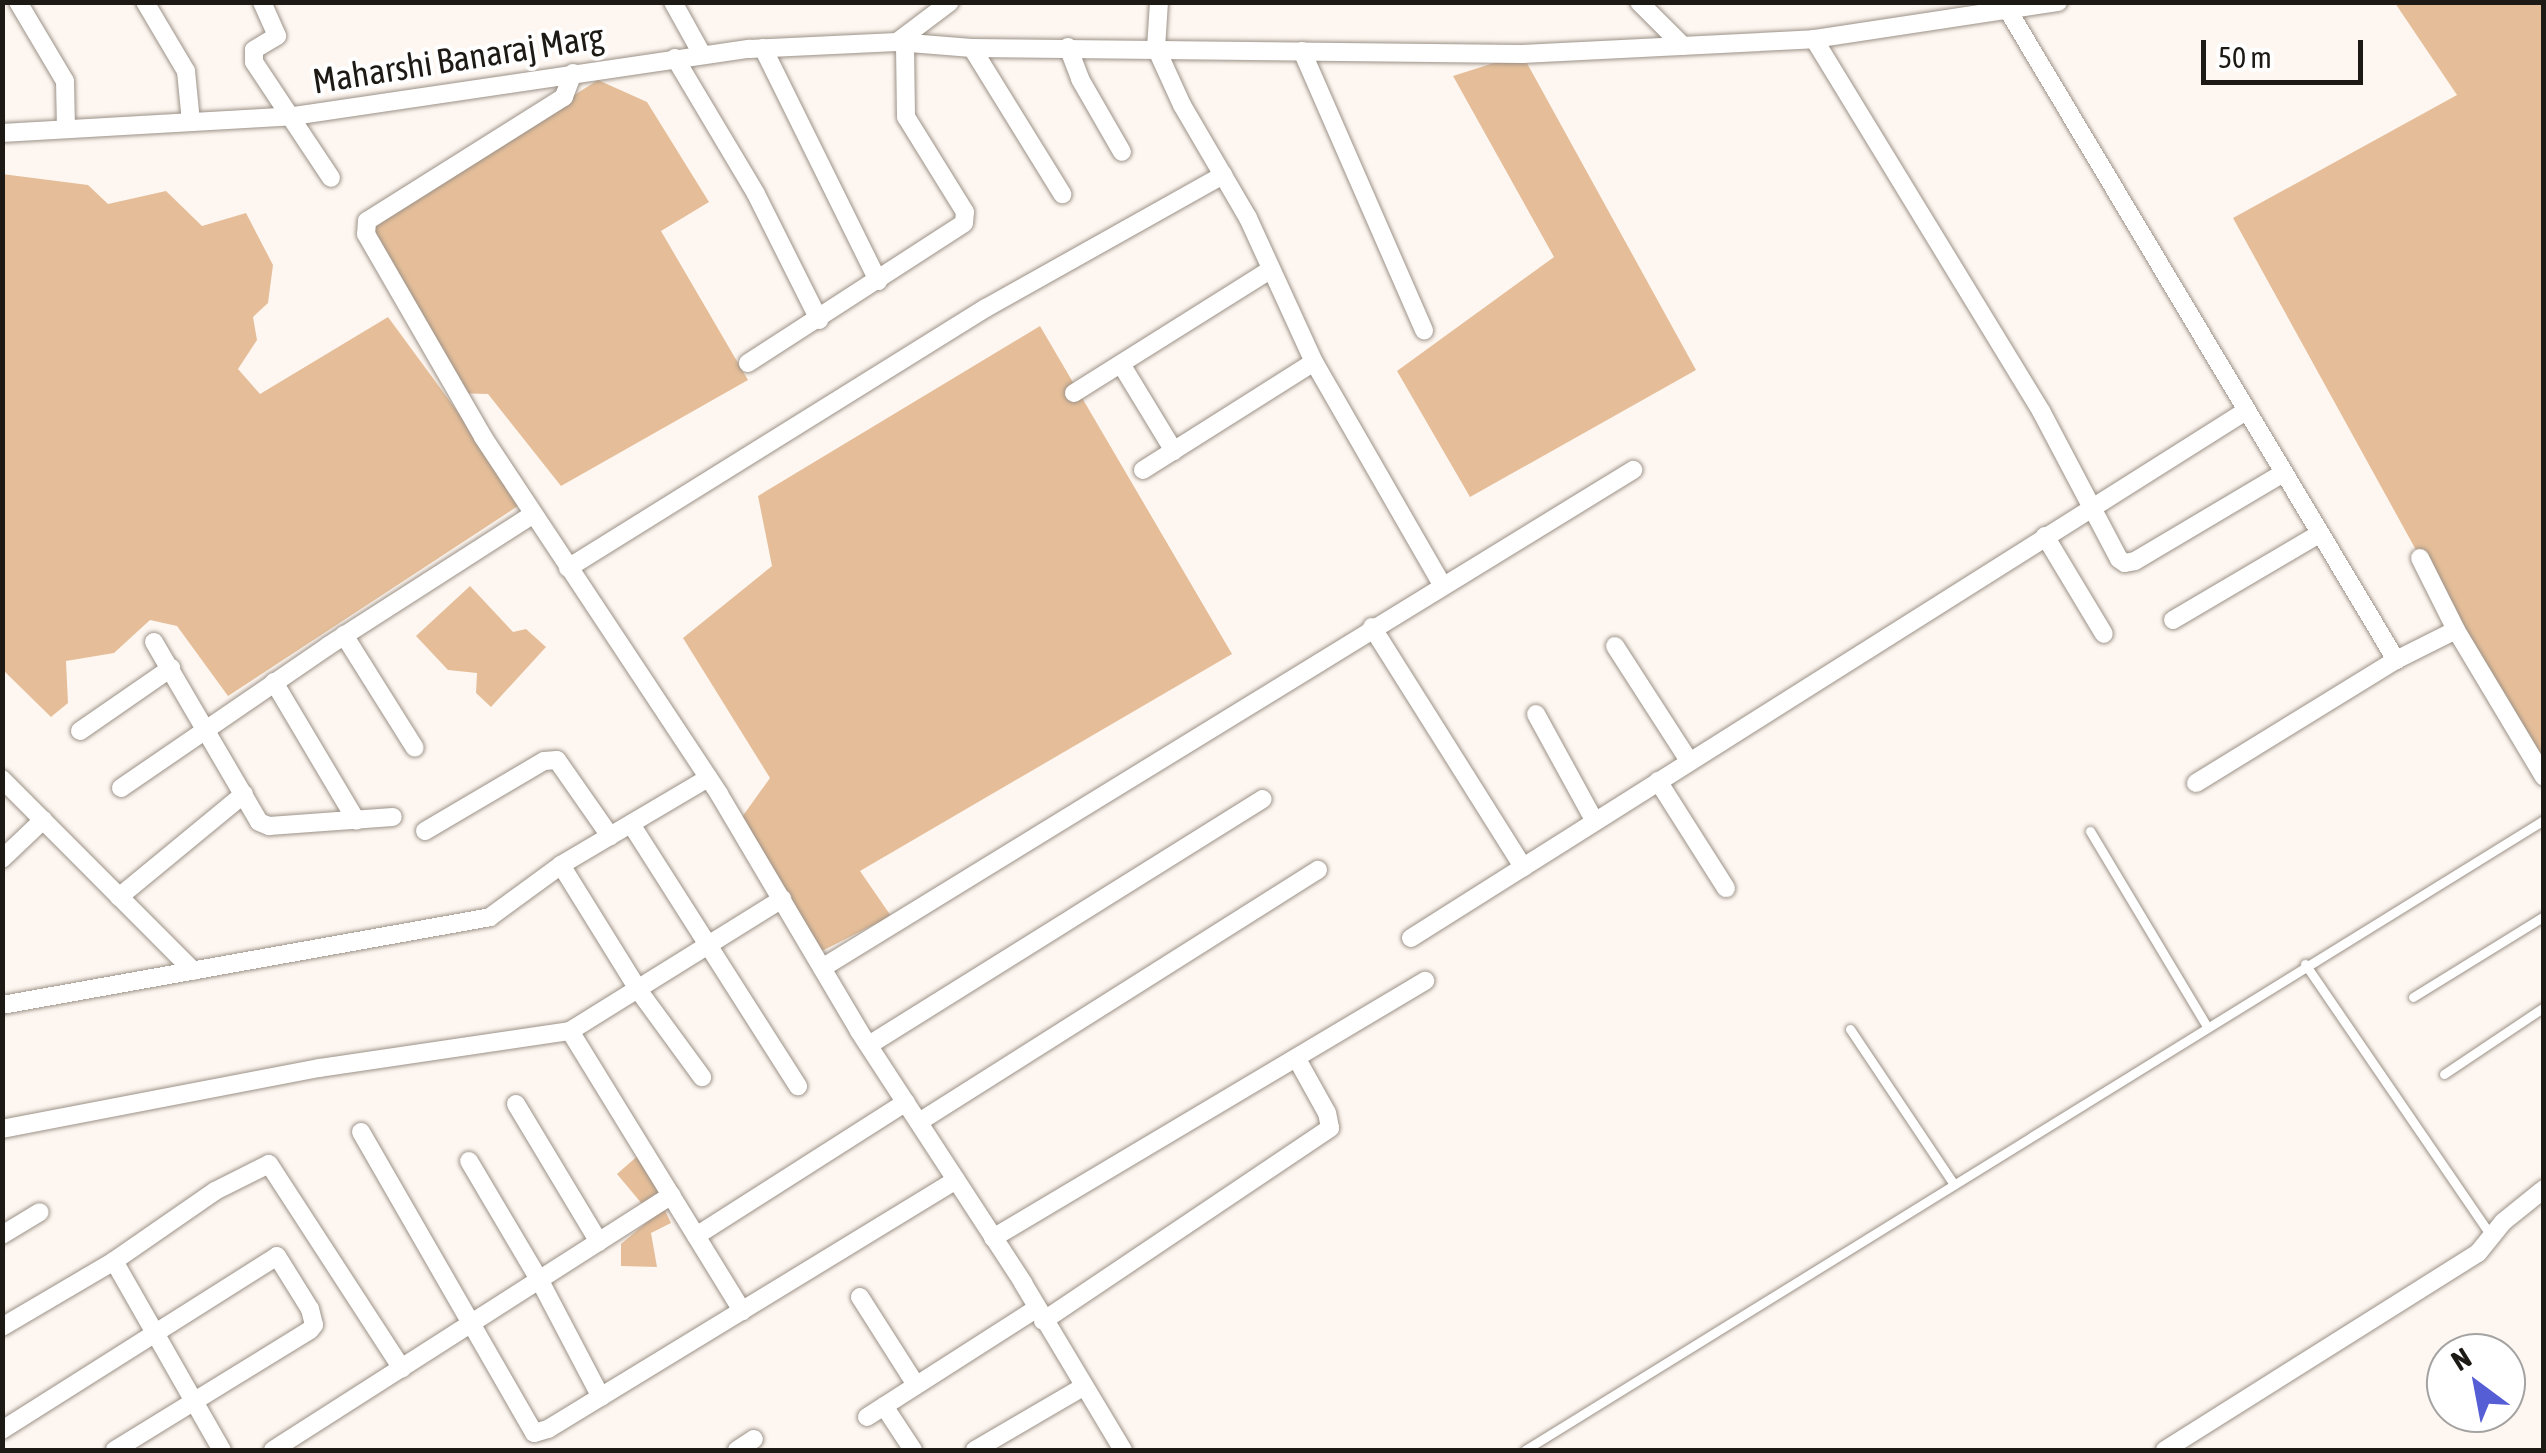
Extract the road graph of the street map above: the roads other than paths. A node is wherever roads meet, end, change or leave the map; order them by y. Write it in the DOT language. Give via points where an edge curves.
graph roads {
  1 [pos="18,2"];
  2 [pos="146,2"];
  3 [pos="262,2"];
  4 [pos="673,2"];
  5 [pos="1159,2"];
  6 [pos="1638,2"];
  7 [pos="2058,2"];
  8 [pos="948,3"];
  9 [pos="2006,7"];
  10 [pos="1814,39"];
  11 [pos="901,42"];
  12 [pos="1068,46"];
  13 [pos="1682,46"];
  14 [pos="763,48"];
  15 [pos="972,48"];
  16 [pos="1156,48"];
  17 [pos="1302,51"];
  18 [pos="702,54"];
  19 [pos="675,58"];
  20 [pos="573,74"];
  21 [pos="293,116"];
  22 [pos="191,122"];
  23 [pos="66,129"];
  24 [pos="2,133"];
  25 [pos="1122,152"];
  26 [pos="1223,175"];
  27 [pos="331,178"];
  28 [pos="1062,194"];
  29 [pos="1270,270"];
  30 [pos="878,281"];
  31 [pos="818,320"];
  32 [pos="1424,330"];
  33 [pos="1314,362"];
  34 [pos="748,363"];
  35 [pos="1121,364"];
  36 [pos="1074,393"];
  37 [pos="2246,412"];
  38 [pos="1174,451"];
  39 [pos="1143,470"];
  40 [pos="1633,470"];
  41 [pos="2283,473"];
  42 [pos="2090,508"];
  43 [pos="532,514"];
  44 [pos="2320,534"];
  45 [pos="2045,536"];
  46 [pos="2420,558"];
  47 [pos="568,568"];
  48 [pos="1442,585"];
  49 [pos="2173,620"];
  50 [pos="1372,628"];
  51 [pos="2456,630"];
  52 [pos="2104,634"];
  53 [pos="344,636"];
  54 [pos="154,642"];
  55 [pos="1615,646"];
  56 [pos="2396,660"];
  57 [pos="171,668"];
  58 [pos="274,682"];
  59 [pos="1536,714"];
  60 [pos="206,730"];
  61 [pos="80,731"];
  62 [pos="414,748"];
  63 [pos="1690,761"];
  64 [pos="2544,777"];
  65 [pos="708,778"];
  66 [pos="2,779"];
  67 [pos="1658,782"];
  68 [pos="2196,784"];
  69 [pos="122,788"];
  70 [pos="244,794"];
  71 [pos="1263,799"];
  72 [pos="393,817"];
  73 [pos="43,820"];
  74 [pos="356,820"];
  75 [pos="1594,820"];
  76 [pos="2544,820"];
  77 [pos="631,824"];
  78 [pos="425,831"];
  79 [pos="2090,831"];
  80 [pos="610,836"];
  81 [pos="2,859"];
  82 [pos="562,865"];
  83 [pos="1523,867"];
  84 [pos="1318,870"];
  85 [pos="1726,888"];
  86 [pos="119,897"];
  87 [pos="782,899"];
  88 [pos="2544,916"];
  89 [pos="1411,938"];
  90 [pos="710,946"];
  91 [pos="2305,964"];
  92 [pos="822,968"];
  93 [pos="193,972"];
  94 [pos="1425,981"];
  95 [pos="639,991"];
  96 [pos="2413,997"];
  97 [pos="2,1005"];
  98 [pos="2544,1008"];
  99 [pos="2206,1025"];
  100 [pos="1850,1029"];
  101 [pos="570,1031"];
  102 [pos="868,1044"];
  103 [pos="1298,1060"];
  104 [pos="2444,1074"];
  105 [pos="702,1077"];
  106 [pos="798,1086"];
  107 [pos="906,1102"];
  108 [pos="516,1104"];
  109 [pos="919,1122"];
  110 [pos="2,1129"];
  111 [pos="360,1132"];
  112 [pos="469,1161"];
  113 [pos="956,1180"];
  114 [pos="1952,1183"];
  115 [pos="2544,1188"];
  116 [pos="671,1195"];
  117 [pos="40,1212"];
  118 [pos="2,1236"];
  119 [pos="696,1236"];
  120 [pos="993,1238"];
  121 [pos="2492,1238"];
  122 [pos="599,1242"];
  123 [pos="114,1261"];
  124 [pos="540,1281"];
  125 [pos="860,1297"];
  126 [pos="742,1311"];
  127 [pos="1040,1315"];
  128 [pos="474,1324"];
  129 [pos="2,1327"];
  130 [pos="155,1334"];
  131 [pos="402,1369"];
  132 [pos="916,1386"];
  133 [pos="1083,1387"];
  134 [pos="601,1397"];
  135 [pos="195,1400"];
  136 [pos="884,1406"];
  137 [pos="867,1417"];
  138 [pos="2,1430"];
  139 [pos="754,1440"];
  140 [pos="115,1450"];
  141 [pos="222,1450"];
  142 [pos="272,1450"];
  143 [pos="737,1450"];
  144 [pos="913,1450"];
  145 [pos="976,1450"];
  146 [pos="1122,1450"];
  147 [pos="1524,1450"];
  148 [pos="2165,1450"];
  1 -- 23 [label="street" via="64,81"];
  2 -- 22 [label="street" via="186,70"];
  3 -- 21 [label="street" via="277,36 252,55"];
  4 -- 18 [label="street"];
  5 -- 16 [label="street"];
  6 -- 13 [label="street"];
  7 -- 9 [label="street, Maharshi Banaraj Marg"];
  8 -- 11 [label="street"];
  9 -- 10 [label="street, Maharshi Banaraj Marg"];
  9 -- 37 [label="street"];
  10 -- 13 [label="street, Maharshi Banaraj Marg"];
  10 -- 42 [label="street" via="2041,410"];
  11 -- 14 [label="street, Maharshi Banaraj Marg"];
  11 -- 15 [label="street, Maharshi Banaraj Marg"];
  11 -- 30 [label="street" via="906,116 965,212 964,223"];
  12 -- 15 [label="street, Maharshi Banaraj Marg"];
  12 -- 16 [label="street, Maharshi Banaraj Marg"];
  12 -- 25 [label="street"];
  13 -- 17 [label="street, Maharshi Banaraj Marg" via="1522,54"];
  14 -- 18 [label="street, Maharshi Banaraj Marg"];
  14 -- 30 [label="street"];
  15 -- 28 [label="street"];
  16 -- 17 [label="street, Maharshi Banaraj Marg"];
  16 -- 26 [label="street"];
  17 -- 32 [label="street"];
  18 -- 19 [label="street, Maharshi Banaraj Marg"];
  19 -- 20 [label="street, Maharshi Banaraj Marg"];
  19 -- 31 [label="street" via="756,194"];
  20 -- 21 [label="street, Maharshi Banaraj Marg"];
  20 -- 43 [label="street" via="564,97 366,227"];
  21 -- 22 [label="street, Maharshi Banaraj Marg"];
  21 -- 27 [label="street"];
  22 -- 23 [label="street, Maharshi Banaraj Marg"];
  23 -- 24 [label="street, Maharshi Banaraj Marg"];
  26 -- 29 [label="street"];
  26 -- 47 [label="street" via="986,308"];
  29 -- 33 [label="street"];
  29 -- 35 [label="street"];
  30 -- 31 [label="street"];
  31 -- 34 [label="street"];
  33 -- 38 [label="street"];
  33 -- 48 [label="street"];
  35 -- 36 [label="street"];
  35 -- 38 [label="street"];
  37 -- 41 [label="street"];
  37 -- 42 [label="street"];
  38 -- 39 [label="street"];
  40 -- 48 [label="street"];
  41 -- 42 [label="street" via="2126,564"];
  41 -- 44 [label="street"];
  42 -- 45 [label="street"];
  43 -- 47 [label="street"];
  43 -- 53 [label="street"];
  44 -- 49 [label="street"];
  44 -- 56 [label="street"];
  45 -- 52 [label="street"];
  45 -- 63 [label="street"];
  46 -- 51 [label="street"];
  47 -- 65 [label="street"];
  48 -- 50 [label="street"];
  50 -- 83 [label="street"];
  50 -- 92 [label="street"];
  51 -- 56 [label="street"];
  51 -- 64 [label="street"];
  53 -- 58 [label="street"];
  53 -- 62 [label="street"];
  54 -- 57 [label="street"];
  55 -- 63 [label="street"];
  56 -- 68 [label="street"];
  57 -- 60 [label="street"];
  57 -- 61 [label="street"];
  58 -- 60 [label="street"];
  58 -- 74 [label="street"];
  59 -- 75 [label="street"];
  60 -- 69 [label="street"];
  60 -- 70 [label="street"];
  63 -- 67 [label="street"];
  65 -- 77 [label="street"];
  65 -- 87 [label="street"];
  66 -- 73 [label="street"];
  67 -- 75 [label="street"];
  67 -- 85 [label="street"];
  70 -- 74 [label="street" via="268,826"];
  70 -- 86 [label="street"];
  71 -- 102 [label="street"];
  72 -- 74 [label="street"];
  73 -- 81 [label="street"];
  73 -- 86 [label="street"];
  75 -- 83 [label="street"];
  76 -- 91 [label="lane"];
  77 -- 80 [label="street"];
  77 -- 90 [label="street"];
  78 -- 80 [label="street" via="557,760"];
  79 -- 99 [label="lane"];
  80 -- 82 [label="street"];
  82 -- 93 [label="street" via="505,908 473,922"];
  82 -- 95 [label="street"];
  83 -- 89 [label="street"];
  84 -- 109 [label="street"];
  86 -- 93 [label="street"];
  87 -- 90 [label="street"];
  87 -- 92 [label="street"];
  88 -- 96 [label="lane"];
  90 -- 95 [label="street"];
  90 -- 106 [label="street"];
  91 -- 99 [label="lane"];
  91 -- 121 [label="lane"];
  92 -- 102 [label="street"];
  93 -- 97 [label="street"];
  94 -- 103 [label="street"];
  95 -- 101 [label="street"];
  95 -- 105 [label="street"];
  98 -- 104 [label="lane"];
  99 -- 114 [label="lane"];
  100 -- 114 [label="lane"];
  101 -- 110 [label="street" via="318,1068"];
  101 -- 116 [label="street"];
  102 -- 107 [label="street"];
  103 -- 120 [label="street"];
  103 -- 127 [label="street" via="1330,1128"];
  107 -- 109 [label="street"];
  107 -- 119 [label="street"];
  108 -- 122 [label="street"];
  109 -- 113 [label="street"];
  111 -- 128 [label="street"];
  112 -- 124 [label="street"];
  113 -- 120 [label="street"];
  113 -- 126 [label="street"];
  114 -- 147 [label="lane"];
  115 -- 121 [label="street"];
  116 -- 119 [label="street"];
  116 -- 122 [label="street"];
  117 -- 118 [label="street"];
  119 -- 126 [label="street"];
  120 -- 127 [label="street"];
  121 -- 148 [label="street"];
  122 -- 124 [label="street"];
  123 -- 129 [label="street"];
  123 -- 130 [label="street"];
  123 -- 131 [label="street" via="215,1191 269,1164"];
  124 -- 128 [label="street"];
  124 -- 134 [label="street"];
  125 -- 132 [label="street"];
  126 -- 134 [label="street"];
  127 -- 132 [label="street"];
  127 -- 133 [label="street"];
  128 -- 131 [label="street"];
  128 -- 134 [label="street" via="534,1433"];
  130 -- 135 [label="street"];
  130 -- 135 [label="street" via="278,1256 314,1325"];
  130 -- 138 [label="street"];
  131 -- 142 [label="street"];
  132 -- 136 [label="street"];
  133 -- 145 [label="street"];
  133 -- 146 [label="street"];
  135 -- 140 [label="street"];
  135 -- 141 [label="street"];
  136 -- 137 [label="street"];
  136 -- 144 [label="street"];
  139 -- 143 [label="street"];
}
